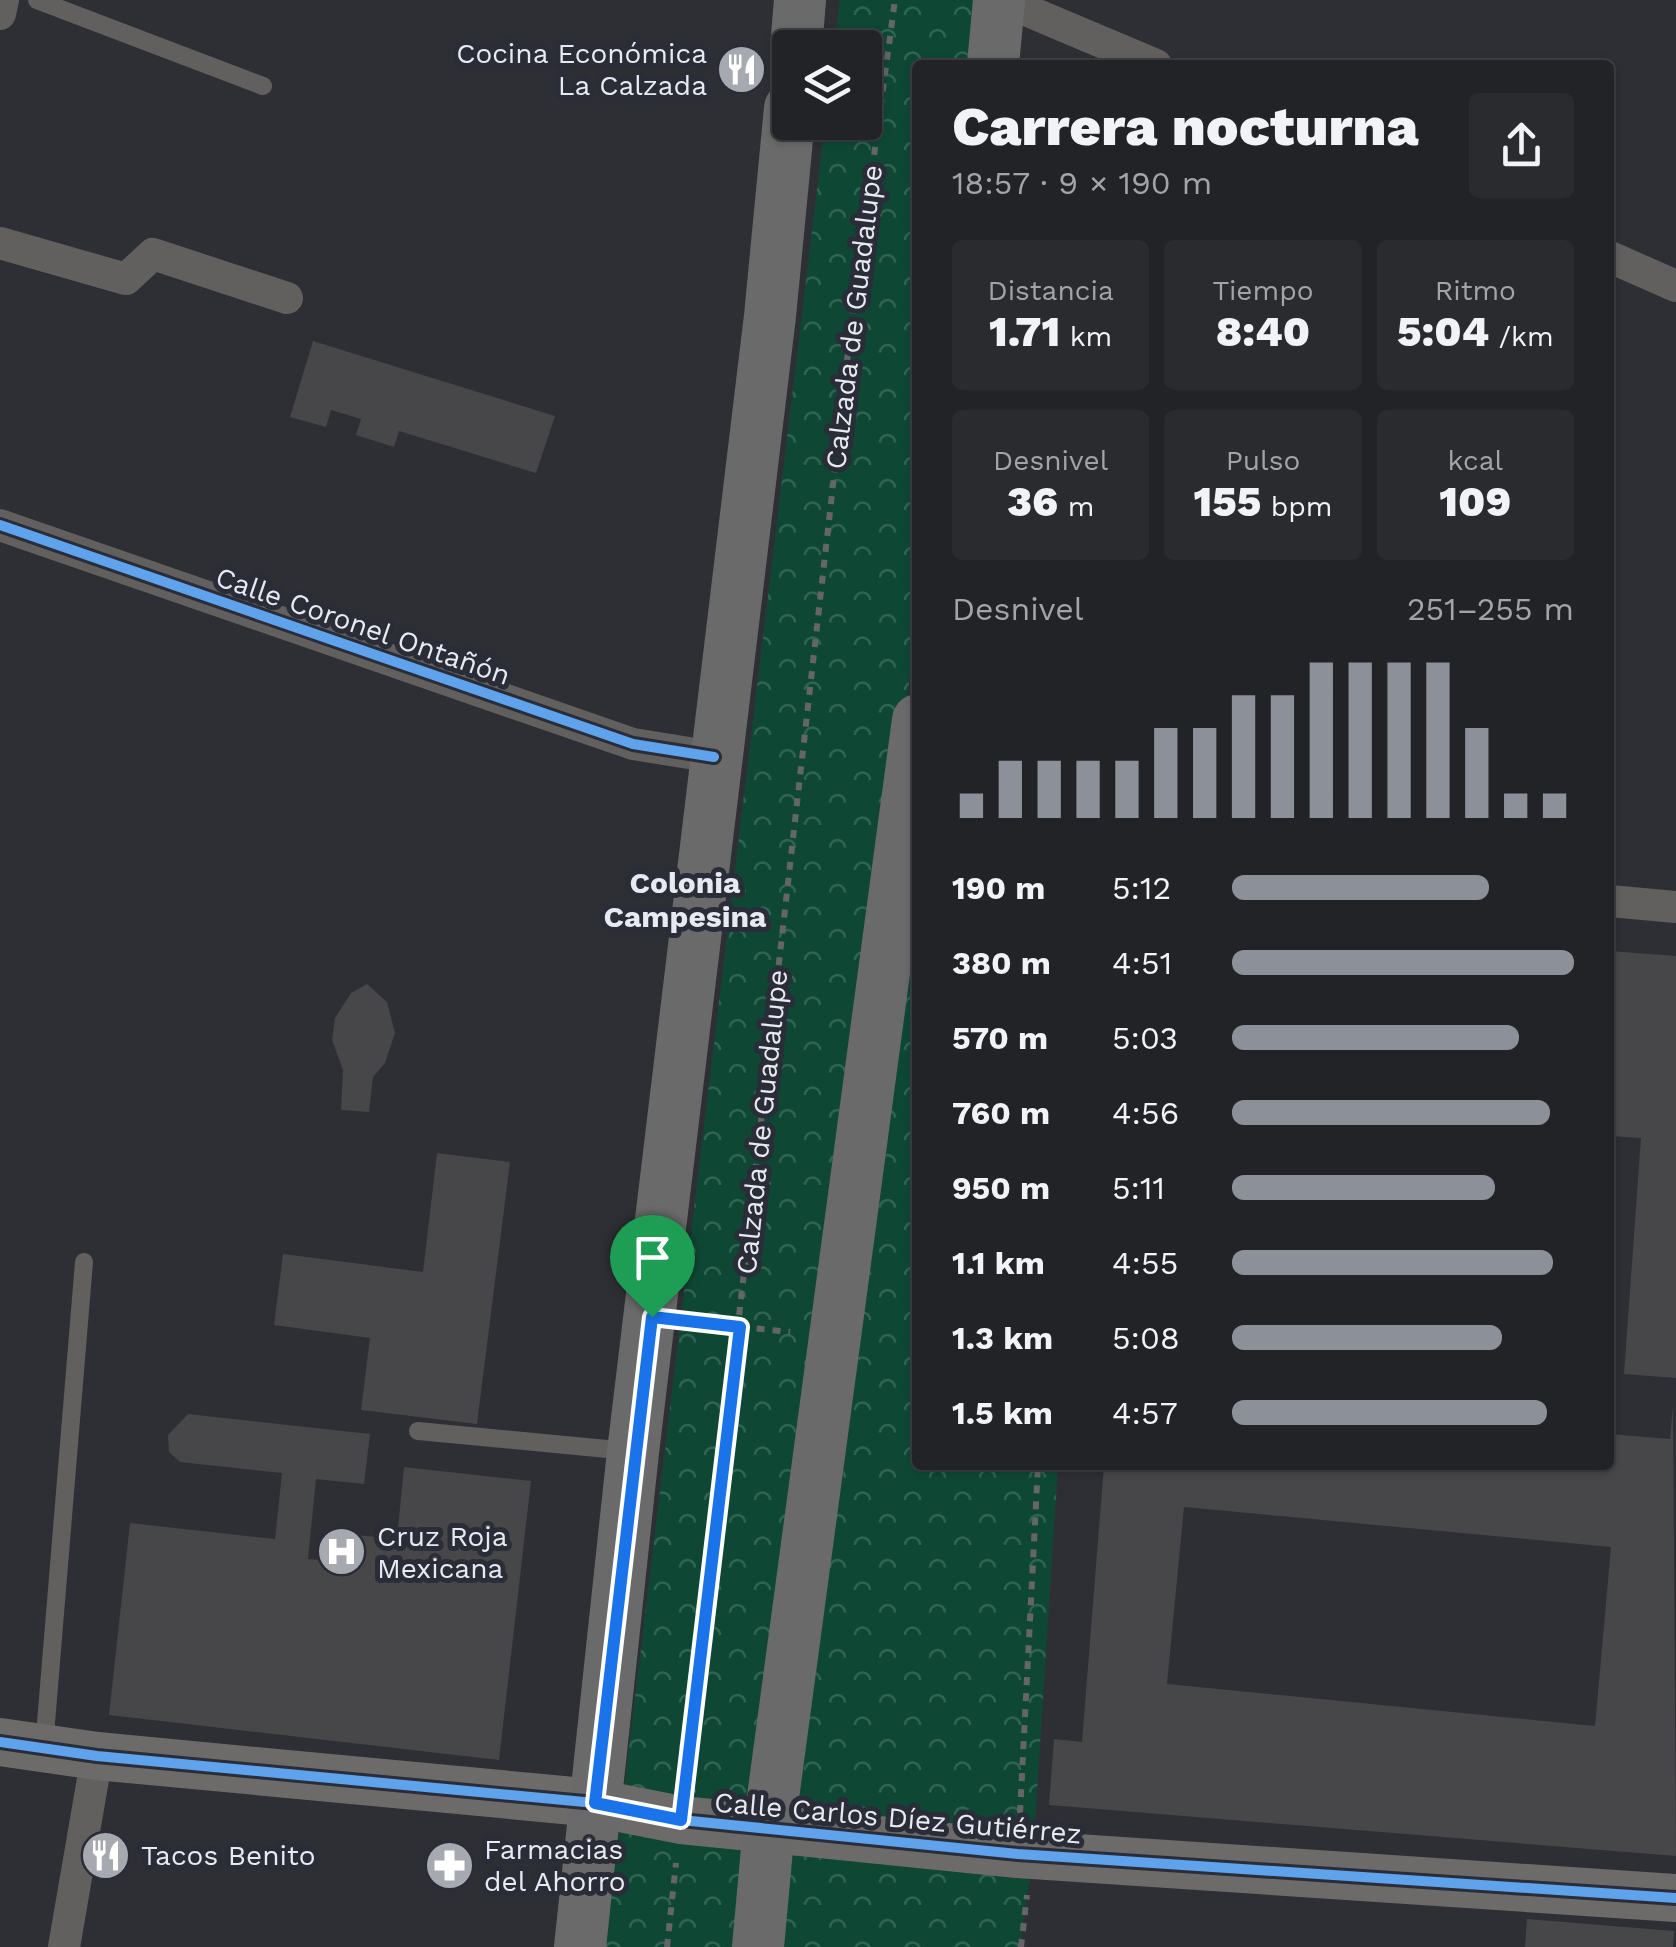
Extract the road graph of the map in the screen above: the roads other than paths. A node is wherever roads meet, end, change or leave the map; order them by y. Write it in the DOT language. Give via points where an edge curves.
graph roads {
  1 [pos="3,0"];
  2 [pos="37,0"];
  3 [pos="800,0"];
  4 [pos="1000,0"];
  5 [pos="0,14"];
  6 [pos="798,30"];
  7 [pos="994,60"];
  8 [pos="1144,60"];
  9 [pos="262,86"];
  10 [pos="787,140"];
  11 [pos="0,243"];
  12 [pos="1614,259"];
  13 [pos="1676,286"];
  14 [pos="287,298"];
  15 [pos="0,525"];
  16 [pos="714,757"];
  17 [pos="911,827"];
  18 [pos="1614,901"];
  19 [pos="1676,907"];
  20 [pos="84,1262"];
  21 [pos="418,1431"];
  22 [pos="633,1452"];
  23 [pos="22,1744"];
  24 [pos="96,1756"];
  25 [pos="595,1803"];
  26 [pos="769,1827"];
  27 [pos="1676,1898"];
  28 [pos="64,1947"];
  29 [pos="580,1947"];
  30 [pos="758,1947"];
  1 -- 5 [label="street"];
  2 -- 9 [label="lane"];
  3 -- 6 [label="main road"];
  4 -- 7 [label="main road"];
  4 -- 8 [label="street"];
  10 -- 16 [label="main road"];
  11 -- 14 [label="street" via="126,279 153,254"];
  12 -- 13 [label="street"];
  15 -- 16 [label="street, Calle Coronel Ontañón" via="633,744"];
  16 -- 22 [label="main road"];
  17 -- 26 [label="main road"];
  18 -- 19 [label="street"];
  20 -- 23 [label="lane"];
  21 -- 22 [label="lane"];
  22 -- 25 [label="main road"];
  23 -- 24 [label="street, Calle Carlos Díez Gutiérrez"];
  24 -- 25 [label="street, Calle Carlos Díez Gutiérrez"];
  24 -- 28 [label="street"];
  25 -- 26 [label="street, Calle Carlos Díez Gutiérrez" via="681,1820"];
  25 -- 29 [label="main road"];
  26 -- 27 [label="street, Calle Carlos Díez Gutiérrez" via="1018,1854"];
  26 -- 30 [label="main road"];
}
